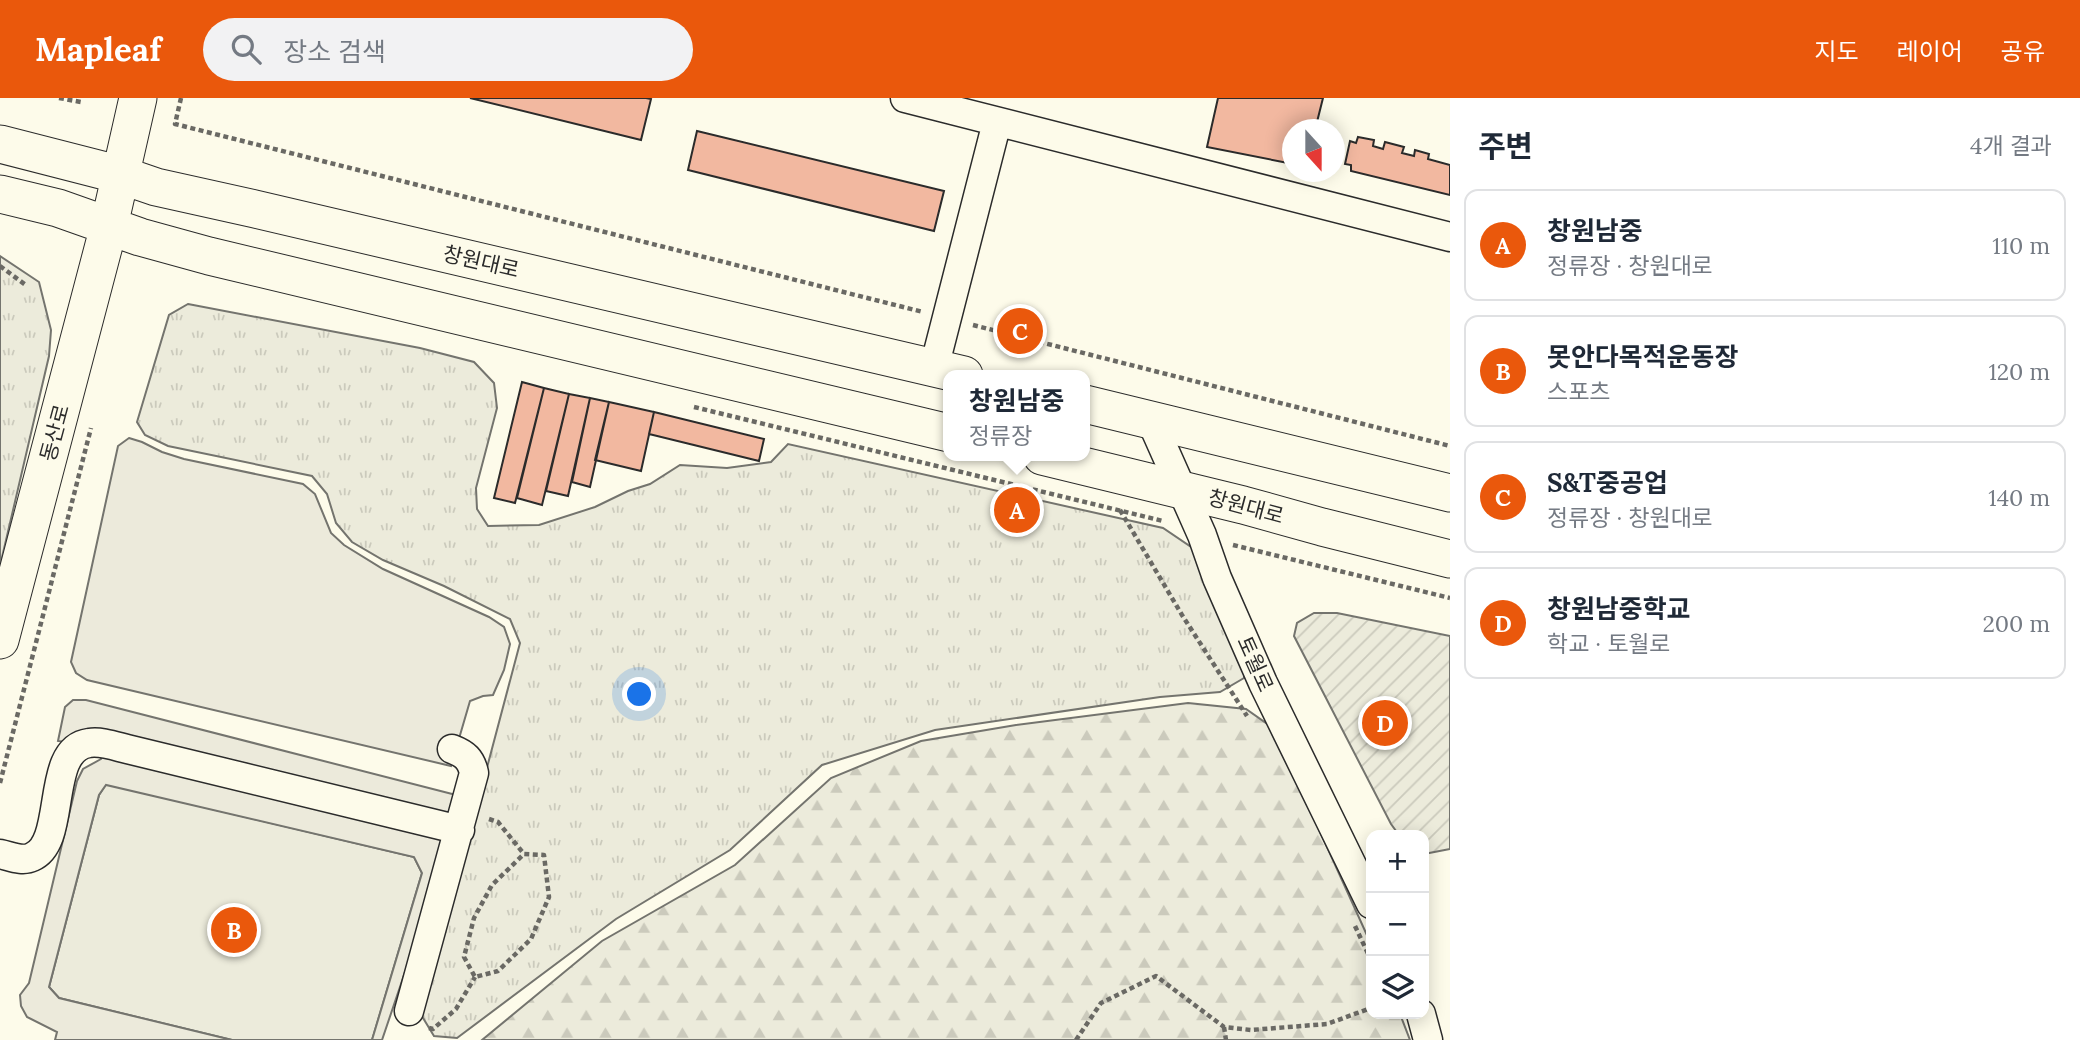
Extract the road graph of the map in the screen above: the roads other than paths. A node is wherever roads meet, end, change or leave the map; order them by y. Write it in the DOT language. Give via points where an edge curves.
graph roads {
  1 [pos="138,98"];
  2 [pos="905,98"];
  3 [pos="997,122"];
  4 [pos="0,144"];
  5 [pos="121,175"];
  6 [pos="0,194"];
  7 [pos="109,226"];
  8 [pos="1450,237"];
  9 [pos="949,370"];
  10 [pos="943,371"];
  11 [pos="1090,405"];
  12 [pos="1150,418"];
  13 [pos="943,432"];
  14 [pos="1063,461"];
  15 [pos="1182,490"];
  16 [pos="1450,493"];
  17 [pos="1450,559"];
  18 [pos="0,640"];
  19 [pos="452,749"];
  20 [pos="462,820"];
  21 [pos="0,854"];
  22 [pos="1362,913"];
  23 [pos="409,1011"];
  24 [pos="1422,1019"];
  25 [pos="1428,1040"];
  1 -- 5 [label="main road, 동산로"];
  2 -- 3 [label="street"];
  3 -- 8 [label="street"];
  3 -- 9 [label="street" via="947,318"];
  4 -- 5 [label="main road, 창원대로"];
  5 -- 7 [label="main road, 동산로"];
  5 -- 10 [label="main road, 창원대로" via="201,198"];
  6 -- 7 [label="main road"];
  7 -- 13 [label="main road" via="209,256"];
  7 -- 18 [label="main road, 동산로"];
  11 -- 12 [label="main road"];
  12 -- 15 [label="street, 토월로"];
  12 -- 16 [label="main road"];
  14 -- 15 [label="main road, 창원대로"];
  15 -- 17 [label="main road, 창원대로"];
  15 -- 22 [label="street, 토월로"];
  19 -- 20 [label="street" via="471,761 474,773"];
  20 -- 21 [label="street" via="88,743 68,759 42,849 24,859"];
  20 -- 23 [label="street"];
  24 -- 25 [label="street"];
}
